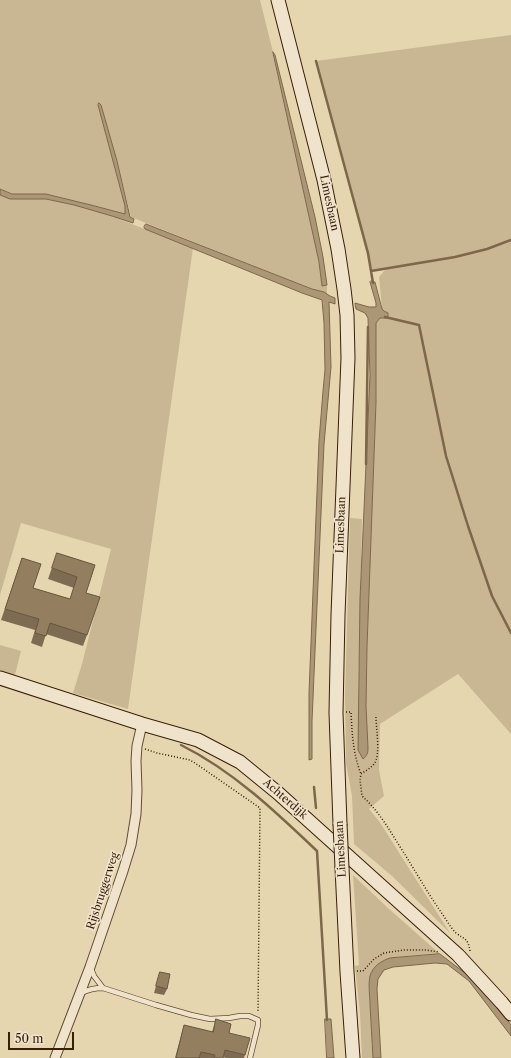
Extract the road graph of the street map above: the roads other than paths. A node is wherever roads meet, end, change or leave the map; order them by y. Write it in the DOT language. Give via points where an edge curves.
graph roads {
  1 [pos="278,0"];
  2 [pos="0,678"];
  3 [pos="142,724"];
  4 [pos="90,967"];
  5 [pos="103,988"];
  6 [pos="80,994"];
  7 [pos="511,1014"];
  8 [pos="56,1058"];
  9 [pos="250,1058"];
  10 [pos="353,1058"];
  1 -- 10 [label="main road, Limesbaan, bridge" via="324,180 338,249 347,315 348,358 336,713"];
  2 -- 3 [label="main road, Achterdijk"];
  3 -- 4 [label="street, Rijsbruggerweg" via="137,746 138,790 131,845"];
  3 -- 7 [label="main road, Achterdijk" via="198,740 240,762 300,812 458,955"];
  4 -- 5 [label="lane"];
  4 -- 6 [label="street, Rijsbruggerweg"];
  5 -- 6 [label="lane" via="95,988"];
  5 -- 9 [label="lane" via="210,1019 249,1016 258,1020"];
  6 -- 8 [label="street, Rijsbruggerweg"];
}
